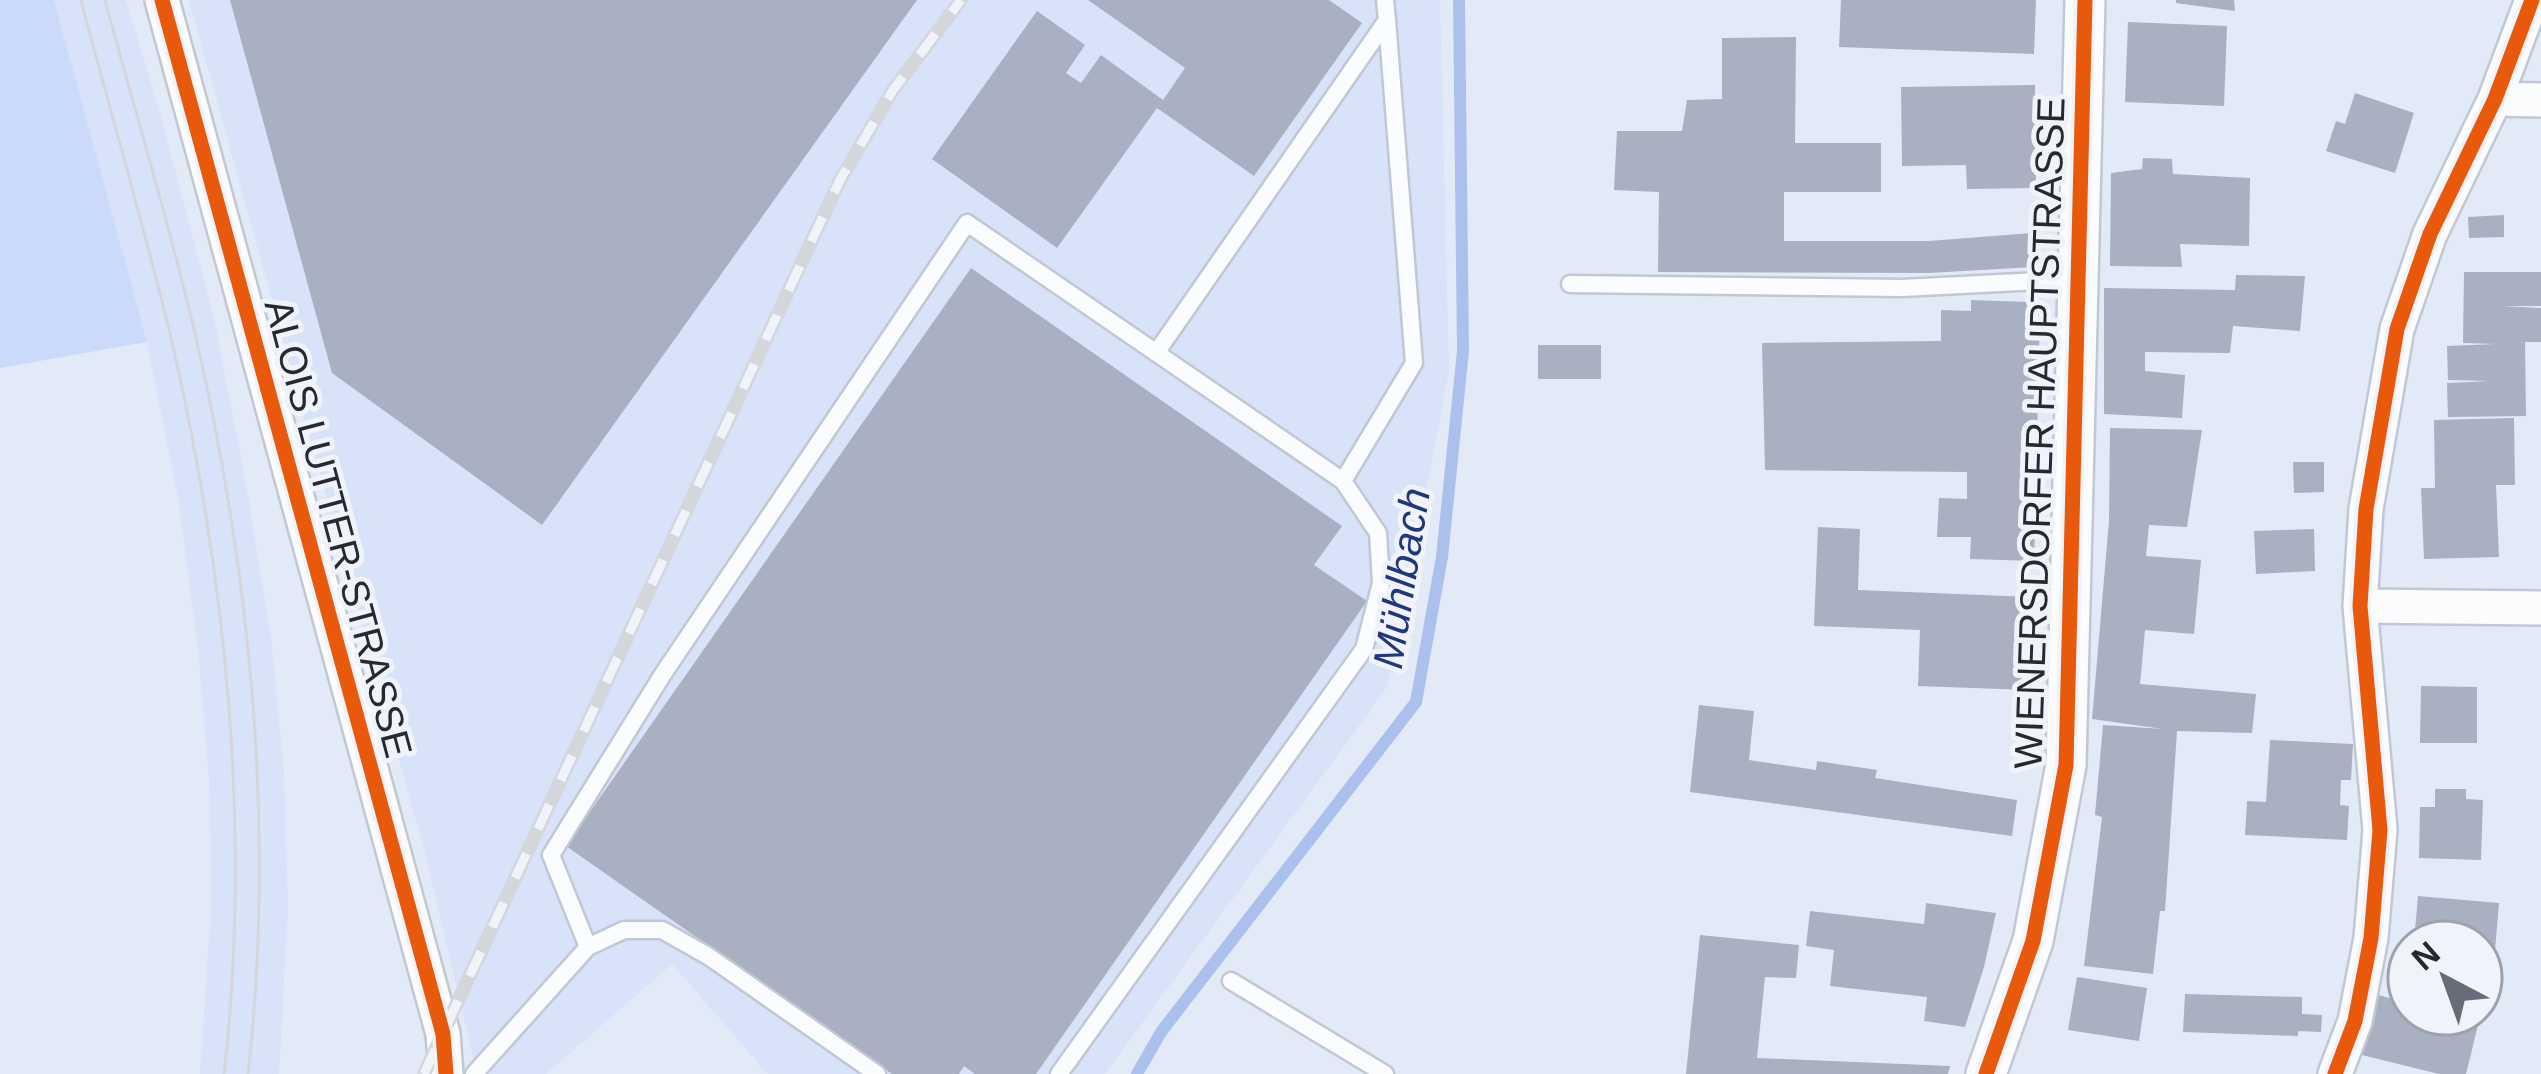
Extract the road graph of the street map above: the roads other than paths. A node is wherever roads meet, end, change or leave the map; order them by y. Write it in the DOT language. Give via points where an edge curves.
graph roads {
  1 [pos="162,0"];
  2 [pos="1385,0"];
  3 [pos="2085,0"];
  4 [pos="2532,0"];
  5 [pos="1387,20"];
  6 [pos="2495,100"];
  7 [pos="2541,100"];
  8 [pos="2078,279"];
  9 [pos="1570,284"];
  10 [pos="1156,353"];
  11 [pos="1343,482"];
  12 [pos="2360,606"];
  13 [pos="2541,608"];
  14 [pos="588,947"];
  15 [pos="1232,981"];
  16 [pos="446,1074"];
  17 [pos="474,1074"];
  18 [pos="877,1074"];
  19 [pos="1059,1074"];
  20 [pos="1385,1074"];
  21 [pos="1986,1074"];
  22 [pos="2335,1074"];
  1 -- 16 [label="street, ALOIS LUTTER-STRASSE" via="443,1034"];
  2 -- 5 [label="lane"];
  3 -- 8 [label="street, WIENERSDORFER HAUPTSTRASSE"];
  4 -- 6 [label="street"];
  5 -- 10 [label="lane"];
  5 -- 11 [label="lane" via="1414,363"];
  6 -- 7 [label="street"];
  6 -- 12 [label="street" via="2430,234 2397,329 2366,508"];
  8 -- 9 [label="lane" via="1902,288"];
  8 -- 21 [label="street, WIENERSDORFER HAUPTSTRASSE" via="2066,765 2033,940"];
  10 -- 11 [label="lane"];
  10 -- 14 [label="lane" via="967,223 551,855"];
  11 -- 19 [label="lane" via="1378,533 1381,584 1364,649"];
  12 -- 13 [label="street"];
  12 -- 22 [label="street" via="2380,830 2371,938"];
  14 -- 17 [label="lane"];
  14 -- 18 [label="lane" via="624,930 662,930"];
  15 -- 20 [label="lane"];
}
